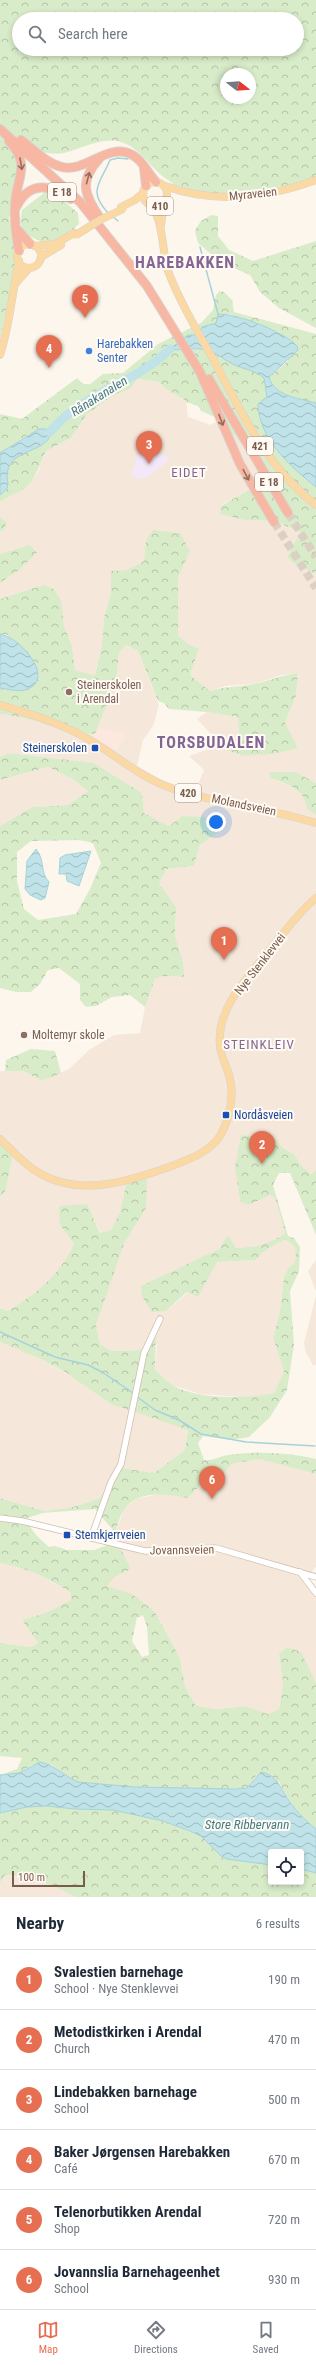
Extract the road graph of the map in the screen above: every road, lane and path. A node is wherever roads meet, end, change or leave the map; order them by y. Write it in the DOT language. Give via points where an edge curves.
graph roads {
  1 [pos="0,123"];
  2 [pos="0,131"];
  3 [pos="17,137"];
  4 [pos="100,157"];
  5 [pos="144,165"];
  6 [pos="316,180"];
  7 [pos="156,182"];
  8 [pos="165,186"];
  9 [pos="145,190"];
  10 [pos="189,193"];
  11 [pos="165,201"];
  12 [pos="149,205"];
  13 [pos="122,208"];
  14 [pos="15,211"];
  15 [pos="15,227"];
  16 [pos="105,228"];
  17 [pos="75,234"];
  18 [pos="33,245"];
  19 [pos="19,251"];
  20 [pos="41,257"];
  21 [pos="19,261"];
  22 [pos="28,268"];
  23 [pos="14,286"];
  24 [pos="185,304"];
  25 [pos="0,355"];
  26 [pos="194,358"];
  27 [pos="222,374"];
  28 [pos="316,501"];
  29 [pos="316,505"];
  30 [pos="288,513"];
  31 [pos="274,522"];
  32 [pos="0,705"];
  33 [pos="316,823"];
  34 [pos="316,898"];
  35 [pos="0,1139"];
  36 [pos="160,1319"];
  37 [pos="0,1518"];
  38 [pos="91,1538"];
  39 [pos="300,1572"];
  40 [pos="316,1578"];
  41 [pos="316,1593"];
  1 -- 3 [label="highway, E 18"];
  2 -- 14 [label="highway, E 18, one-way" via="14,146 22,165"];
  2 -- 16 [label="highway, E 18" via="56,178"];
  3 -- 4 [label="highway, E 18" via="49,162 63,167 76,167"];
  3 -- 16 [label="highway, E 18" via="69,186"];
  4 -- 5 [label="highway, E 18" via="113,152 123,152 134,156"];
  16 -- 4 [label="highway, E 18, one-way" via="91,206 86,190 90,171"];
  5 -- 7 [label="highway, E 18"];
  5 -- 9 [label="highway"];
  6 -- 10 [label="main road, Myraveien" via="289,190 257,196 213,197"];
  7 -- 8 [label="main road, 410"];
  7 -- 9 [label="main road, 410"];
  8 -- 10 [label="main road, Myraveien"];
  8 -- 11 [label="main road, 410" via="168,192"];
  9 -- 12 [label="main road, 410"];
  9 -- 13 [label="main road, 410"];
  10 -- 11 [label="main road, Myraveien" via="175,195"];
  11 -- 12 [label="main road, 410" via="157,206"];
  11 -- 24 [label="main road, 421" via="161,224 165,253"];
  12 -- 13 [label="main road, 410"];
  12 -- 24 [label="main road, 421" via="158,221 167,270"];
  13 -- 17 [label="main road, 410, bridge"];
  14 -- 15 [label="highway, E 18"];
  14 -- 16 [label="highway, E 18" via="29,190 51,188 65,194"];
  15 -- 18 [label="highway"];
  15 -- 19 [label="highway, E 18"];
  16 -- 26 [label="highway, E 18" via="134,261"];
  17 -- 18 [label="main road, 410" via="55,244"];
  17 -- 20 [label="main road, 410"];
  18 -- 19 [label="main road, 410" via="23,246"];
  18 -- 20 [label="main road"];
  19 -- 21 [label="main road, 410"];
  20 -- 22 [label="main road, 410" via="37,265"];
  21 -- 22 [label="main road"];
  21 -- 23 [label="main road, 410"];
  22 -- 23 [label="main road, 410"];
  23 -- 25 [label="main road, 410"];
  24 -- 27 [label="main road, 421"];
  26 -- 30 [label="highway, E 18"];
  26 -- 31 [label="highway, E 18, one-way" via="240,464"];
  27 -- 28 [label="main road, 421" via="273,460 292,481"];
  27 -- 29 [label="main road, 421" via="267,456 287,479"];
  32 -- 33 [label="main road, Molandsveien / 420" via="53,722 83,736 161,784"];
  34 -- 35 [label="main road, Nye Stenklevvei" via="255,967 224,1017 220,1046 229,1075 230,1109 219,1136 197,1155 133,1180 109,1185 76,1185 54,1180 34,1170"];
  36 -- 38 [label="street" via="144,1353 121,1464 111,1482"];
  37 -- 38 [label="street, Jovannsveien"];
  38 -- 39 [label="street, Jovannsveien" via="145,1551 216,1548"];
  39 -- 40 [label="street, Jovannsveien"];
  39 -- 41 [label="street"];
}
